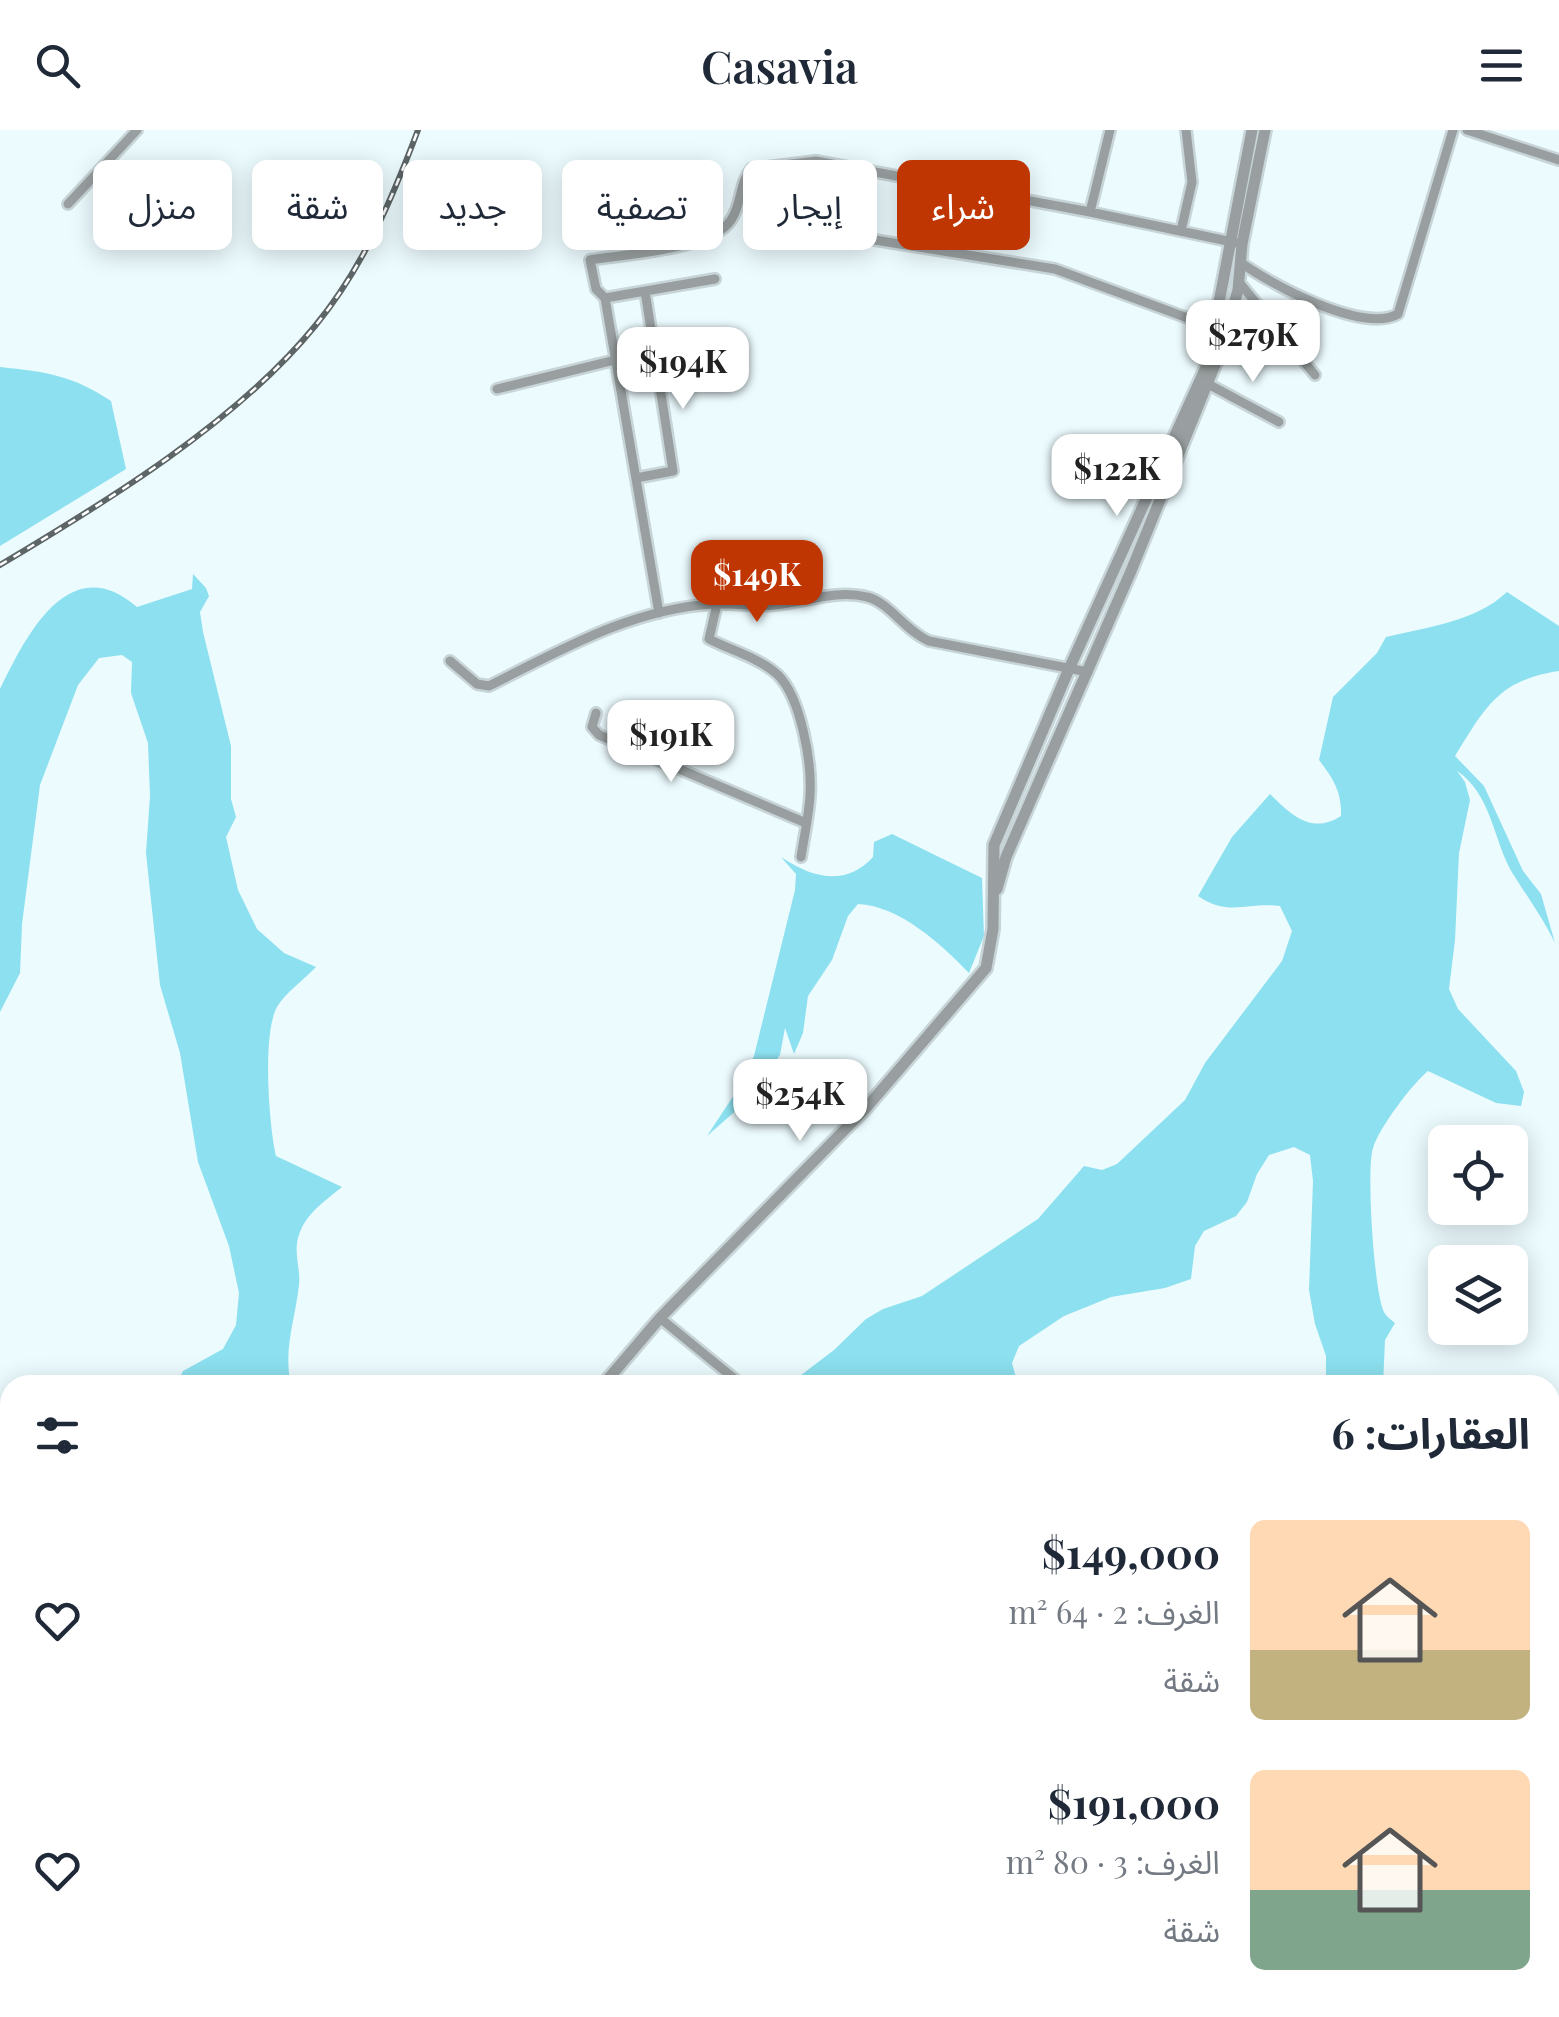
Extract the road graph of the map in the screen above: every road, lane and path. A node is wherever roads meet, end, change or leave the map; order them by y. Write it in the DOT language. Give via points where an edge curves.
graph roads {
  1 [pos="136,130"];
  2 [pos="1110,130"];
  3 [pos="1186,130"];
  4 [pos="1252,130"];
  5 [pos="1264,130"];
  6 [pos="1452,130"];
  7 [pos="1467,130"];
  8 [pos="1559,160"];
  9 [pos="68,204"];
  10 [pos="1090,212"];
  11 [pos="1181,230"];
  12 [pos="877,240"];
  13 [pos="1236,243"];
  14 [pos="1240,262"];
  15 [pos="715,279"];
  16 [pos="1238,282"];
  17 [pos="645,291"];
  18 [pos="605,298"];
  19 [pos="1222,331"];
  20 [pos="615,360"];
  21 [pos="1314,374"];
  22 [pos="1208,384"];
  23 [pos="497,389"];
  24 [pos="1280,422"];
  25 [pos="636,478"];
  26 [pos="717,604"];
  27 [pos="659,613"];
  28 [pos="450,661"];
  29 [pos="1069,669"];
  30 [pos="1088,672"];
  31 [pos="1061,688"];
  32 [pos="1079,694"];
  33 [pos="596,713"];
  34 [pos="806,823"];
  35 [pos="801,857"];
  36 [pos="995,898"];
  37 [pos="660,1318"];
  38 [pos="612,1375"];
  39 [pos="730,1375"];
  1 -- 9 [label="street"];
  2 -- 10 [label="street"];
  3 -- 11 [label="street" via="1192,182"];
  4 -- 13 [label="street"];
  5 -- 13 [label="street"];
  6 -- 14 [label="street" via="1398,314 1390,319 1351,315 1285,291"];
  7 -- 8 [label="street"];
  10 -- 11 [label="street"];
  10 -- 18 [label="street" via="816,161 762,166 746,176 737,209 720,233 590,260 596,289"];
  11 -- 13 [label="street"];
  12 -- 19 [label="street" via="1054,269"];
  13 -- 14 [label="street"];
  13 -- 19 [label="street"];
  14 -- 16 [label="street"];
  15 -- 17 [label="street"];
  16 -- 19 [label="street"];
  16 -- 21 [label="street"];
  17 -- 18 [label="street"];
  17 -- 25 [label="street" via="673,471"];
  18 -- 20 [label="street"];
  19 -- 22 [label="street"];
  19 -- 29 [label="street"];
  20 -- 23 [label="street"];
  20 -- 25 [label="street"];
  22 -- 24 [label="street"];
  22 -- 30 [label="street"];
  25 -- 27 [label="street"];
  26 -- 27 [label="street"];
  26 -- 29 [label="street" via="868,597 928,642"];
  26 -- 34 [label="street" via="708,639 768,667 794,705 809,769"];
  27 -- 28 [label="street" via="595,633 489,686"];
  29 -- 30 [label="street"];
  29 -- 31 [label="street"];
  30 -- 32 [label="street"];
  31 -- 32 [label="street"];
  31 -- 36 [label="street" via="994,845"];
  32 -- 36 [label="street"];
  33 -- 34 [label="street" via="592,726 599,735"];
  34 -- 35 [label="street"];
  36 -- 37 [label="street" via="986,968 974,986 866,1108"];
  37 -- 38 [label="street"];
  37 -- 39 [label="street"];
}
